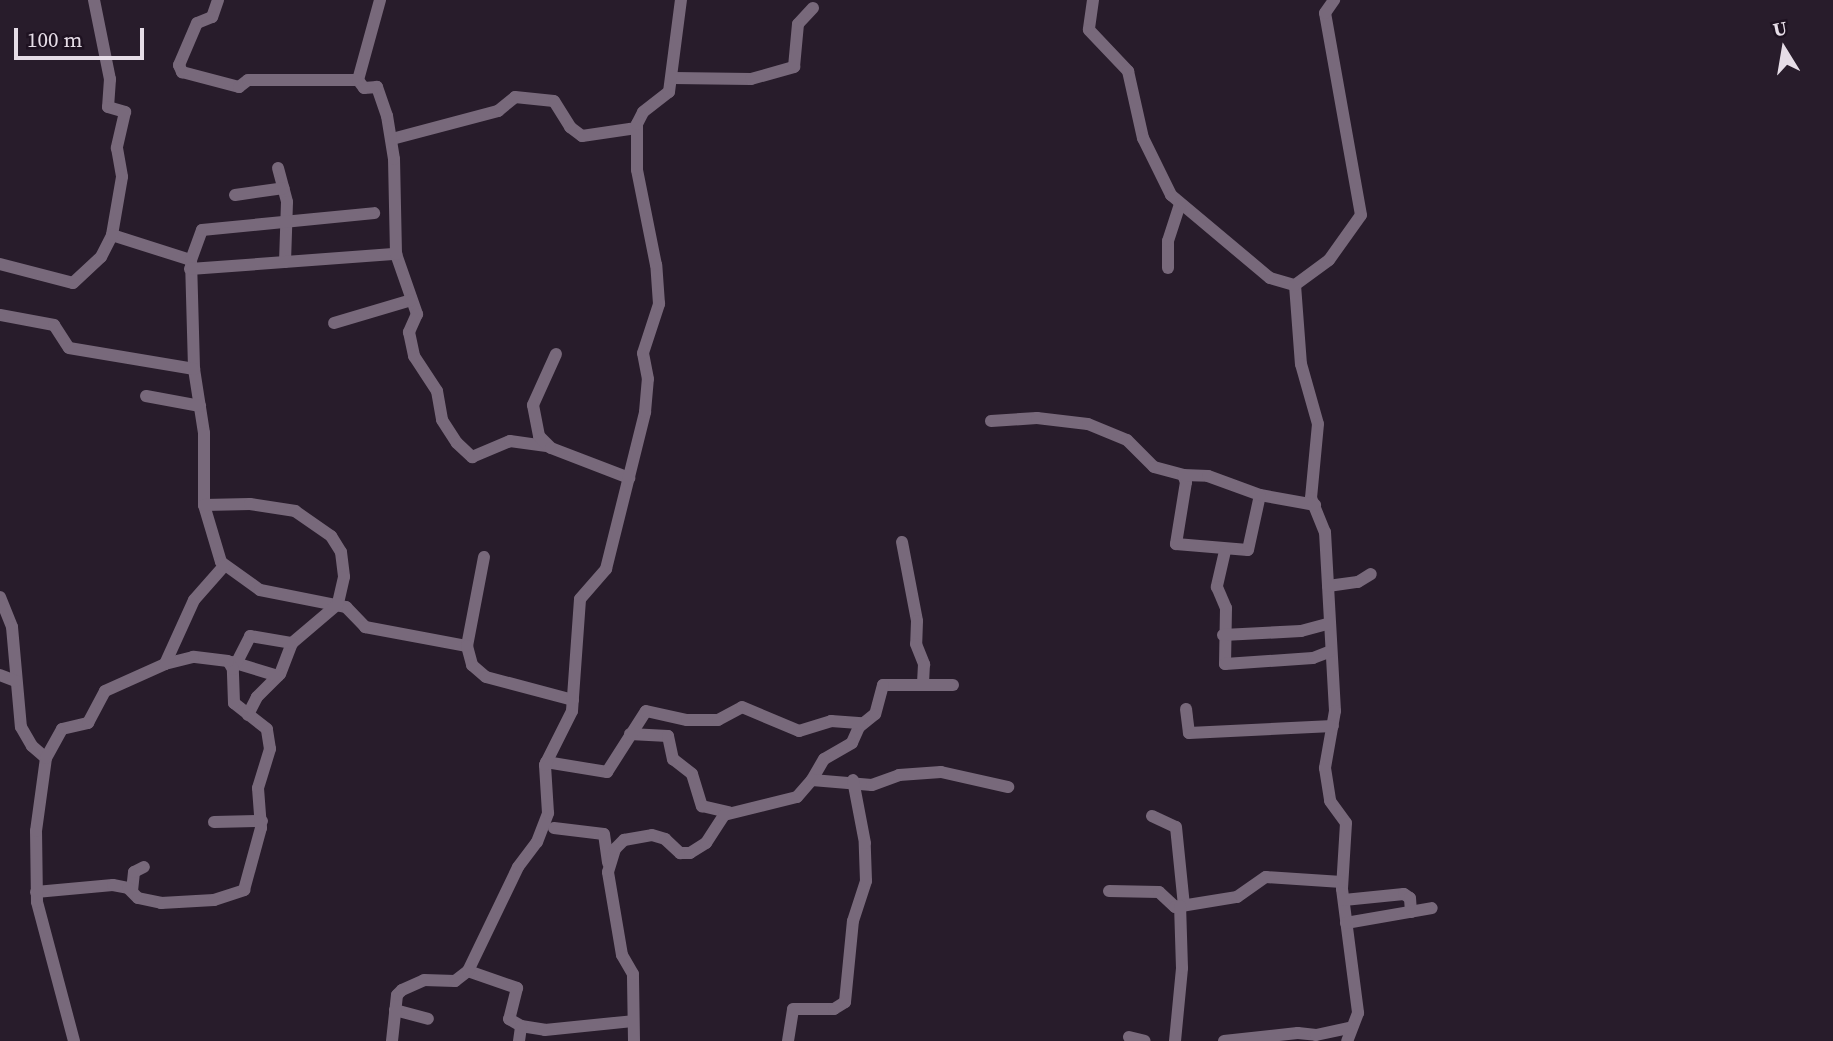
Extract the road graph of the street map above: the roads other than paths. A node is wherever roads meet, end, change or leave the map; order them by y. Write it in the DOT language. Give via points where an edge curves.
graph roads {
  1 [pos="94,0"];
  2 [pos="218,0"];
  3 [pos="380,0"];
  4 [pos="681,0"];
  5 [pos="1093,0"];
  6 [pos="1334,0"];
  7 [pos="813,8"];
  8 [pos="673,78"];
  9 [pos="358,80"];
  10 [pos="636,128"];
  11 [pos="392,139"];
  12 [pos="278,168"];
  13 [pos="284,188"];
  14 [pos="235,195"];
  15 [pos="1180,204"];
  16 [pos="374,213"];
  17 [pos="285,223"];
  18 [pos="112,235"];
  19 [pos="396,254"];
  20 [pos="285,262"];
  21 [pos="0,264"];
  22 [pos="191,264"];
  23 [pos="1168,268"];
  24 [pos="1295,285"];
  25 [pos="411,300"];
  26 [pos="0,315"];
  27 [pos="334,323"];
  28 [pos="556,354"];
  29 [pos="194,369"];
  30 [pos="146,396"];
  31 [pos="200,406"];
  32 [pos="991,421"];
  33 [pos="547,446"];
  34 [pos="1183,475"];
  35 [pos="629,478"];
  36 [pos="1260,495"];
  37 [pos="204,505"];
  38 [pos="1315,505"];
  39 [pos="902,542"];
  40 [pos="1225,551"];
  41 [pos="484,557"];
  42 [pos="224,566"];
  43 [pos="1371,574"];
  44 [pos="1328,586"];
  45 [pos="0,597"];
  46 [pos="338,604"];
  47 [pos="1328,624"];
  48 [pos="1223,635"];
  49 [pos="292,643"];
  50 [pos="467,646"];
  51 [pos="1329,652"];
  52 [pos="233,662"];
  53 [pos="165,664"];
  54 [pos="0,675"];
  55 [pos="278,676"];
  56 [pos="16,681"];
  57 [pos="923,685"];
  58 [pos="953,685"];
  59 [pos="573,700"];
  60 [pos="1186,709"];
  61 [pos="248,715"];
  62 [pos="862,723"];
  63 [pos="1333,726"];
  64 [pos="630,734"];
  65 [pos="46,758"];
  66 [pos="546,762"];
  67 [pos="811,780"];
  68 [pos="853,780"];
  69 [pos="1008,787"];
  70 [pos="729,813"];
  71 [pos="1152,816"];
  72 [pos="262,821"];
  73 [pos="214,822"];
  74 [pos="554,828"];
  75 [pos="608,863"];
  76 [pos="144,867"];
  77 [pos="1342,881"];
  78 [pos="132,891"];
  79 [pos="1109,891"];
  80 [pos="36,892"];
  81 [pos="1343,900"];
  82 [pos="1182,906"];
  83 [pos="1432,908"];
  84 [pos="1411,912"];
  85 [pos="1346,923"];
  86 [pos="468,971"];
  87 [pos="395,1010"];
  88 [pos="428,1019"];
  89 [pos="633,1021"];
  90 [pos="521,1026"];
  91 [pos="1348,1035"];
  92 [pos="1129,1037"];
  93 [pos="1269,1038"];
  94 [pos="74,1041"];
  95 [pos="392,1041"];
  96 [pos="519,1041"];
  97 [pos="634,1041"];
  98 [pos="788,1041"];
  99 [pos="1145,1041"];
  100 [pos="1175,1041"];
  101 [pos="1224,1041"];
  1 -- 18 [label="street" via="110,79 108,107 125,112 117,148 122,177"];
  2 -- 9 [label="street" via="212,17 197,23 179,65 181,72 239,87 248,80"];
  3 -- 9 [label="street"];
  4 -- 8 [label="street"];
  5 -- 15 [label="street" via="1090,32 1129,71 1143,138"];
  6 -- 24 [label="street" via="1325,13 1361,215 1329,260"];
  7 -- 8 [label="street" via="798,24 794,67 751,79"];
  8 -- 10 [label="street" via="665,96 643,112"];
  9 -- 11 [label="street" via="360,86 379,90"];
  10 -- 11 [label="street" via="582,135 570,127 554,101 515,97 498,111"];
  10 -- 35 [label="street" via="637,170 659,304 643,353 647,396"];
  11 -- 19 [label="street"];
  12 -- 13 [label="street"];
  13 -- 14 [label="street"];
  13 -- 17 [label="street"];
  15 -- 23 [label="street" via="1168,241"];
  15 -- 24 [label="street" via="1270,278"];
  16 -- 17 [label="street"];
  17 -- 20 [label="street"];
  17 -- 22 [label="street" via="202,230"];
  18 -- 21 [label="street" via="101,257 73,283"];
  18 -- 22 [label="street"];
  19 -- 20 [label="street"];
  19 -- 25 [label="street"];
  20 -- 22 [label="street"];
  22 -- 29 [label="street"];
  24 -- 38 [label="street" via="1301,365 1318,424 1311,498"];
  25 -- 27 [label="street"];
  25 -- 33 [label="street" via="416,314 409,332 415,356 437,391 442,420 465,453 472,457 510,441"];
  26 -- 29 [label="street" via="54,325 69,348"];
  28 -- 33 [label="street" via="533,411 535,430"];
  29 -- 31 [label="street"];
  30 -- 31 [label="street"];
  31 -- 37 [label="street"];
  32 -- 34 [label="street" via="1037,418 1088,424 1127,440 1154,467"];
  33 -- 35 [label="street"];
  34 -- 36 [label="street" via="1208,476"];
  34 -- 40 [label="street" via="1186,482 1174,543"];
  35 -- 59 [label="street" via="606,569 580,599"];
  36 -- 38 [label="street"];
  36 -- 40 [label="street" via="1252,517 1251,547"];
  37 -- 42 [label="street"];
  37 -- 46 [label="street" via="250,503 284,508 331,536 339,545 344,570"];
  38 -- 44 [label="street" via="1324,525"];
  39 -- 57 [label="street" via="918,627 916,644 924,664"];
  40 -- 48 [label="street" via="1217,587 1226,608"];
  41 -- 50 [label="street"];
  42 -- 46 [label="street" via="260,590"];
  42 -- 53 [label="street" via="194,600"];
  43 -- 44 [label="street" via="1358,582"];
  44 -- 47 [label="street"];
  45 -- 56 [label="street" via="12,627"];
  46 -- 49 [label="street"];
  46 -- 50 [label="street" via="350,609 365,627"];
  47 -- 48 [label="street" via="1301,631"];
  47 -- 51 [label="street"];
  48 -- 51 [label="street" via="1227,665 1313,658"];
  49 -- 52 [label="street" via="250,636"];
  49 -- 55 [label="street"];
  50 -- 59 [label="street" via="472,665 482,676"];
  51 -- 63 [label="street"];
  52 -- 53 [label="street" via="193,657"];
  52 -- 55 [label="street"];
  52 -- 61 [label="street" via="231,697"];
  53 -- 65 [label="street" via="105,691 88,723 62,729"];
  54 -- 56 [label="street"];
  55 -- 61 [label="street"];
  56 -- 65 [label="street" via="21,727"];
  57 -- 58 [label="street"];
  57 -- 62 [label="street" via="883,685 875,713"];
  59 -- 66 [label="street"];
  60 -- 63 [label="street" via="1189,733"];
  61 -- 72 [label="street" via="265,725 270,747 258,788"];
  62 -- 64 [label="street" via="831,721 799,731 742,707 718,720 646,710"];
  62 -- 67 [label="street" via="852,743 824,759"];
  63 -- 77 [label="street" via="1325,768 1330,801 1345,817"];
  64 -- 66 [label="street" via="607,772"];
  64 -- 70 [label="street" via="668,736 673,759 692,774 702,806"];
  65 -- 80 [label="street" via="36,831"];
  66 -- 86 [label="street" via="548,813"];
  67 -- 68 [label="street"];
  67 -- 70 [label="street" via="797,797"];
  68 -- 69 [label="street" via="872,785 899,775 941,772"];
  68 -- 98 [label="street" via="866,849 866,881 853,921 845,1002 834,1009 793,1009"];
  70 -- 75 [label="street" via="720,817 706,843 690,853 680,853 665,839 652,835 624,840"];
  71 -- 82 [label="street" via="1175,827"];
  72 -- 73 [label="street"];
  72 -- 78 [label="street" via="242,892 214,901 161,903 138,898"];
  74 -- 75 [label="street" via="604,834"];
  75 -- 89 [label="street" via="622,955 633,974"];
  76 -- 78 [label="street" via="134,872"];
  77 -- 81 [label="street"];
  77 -- 82 [label="street" via="1266,877 1237,897"];
  78 -- 80 [label="street" via="96,884"];
  79 -- 82 [label="street" via="1159,892"];
  80 -- 94 [label="street"];
  81 -- 84 [label="street" via="1404,894"];
  81 -- 85 [label="street"];
  82 -- 100 [label="street"];
  83 -- 84 [label="street"];
  84 -- 85 [label="street"];
  85 -- 91 [label="street" via="1358,1013"];
  86 -- 87 [label="street" via="455,981 424,980 402,990"];
  86 -- 90 [label="street" via="517,988 509,1019"];
  87 -- 88 [label="street"];
  87 -- 95 [label="street"];
  89 -- 90 [label="street" via="545,1030"];
  89 -- 97 [label="street"];
  90 -- 96 [label="street"];
  91 -- 93 [label="street"];
  92 -- 99 [label="street"];
  93 -- 101 [label="street"];
}
